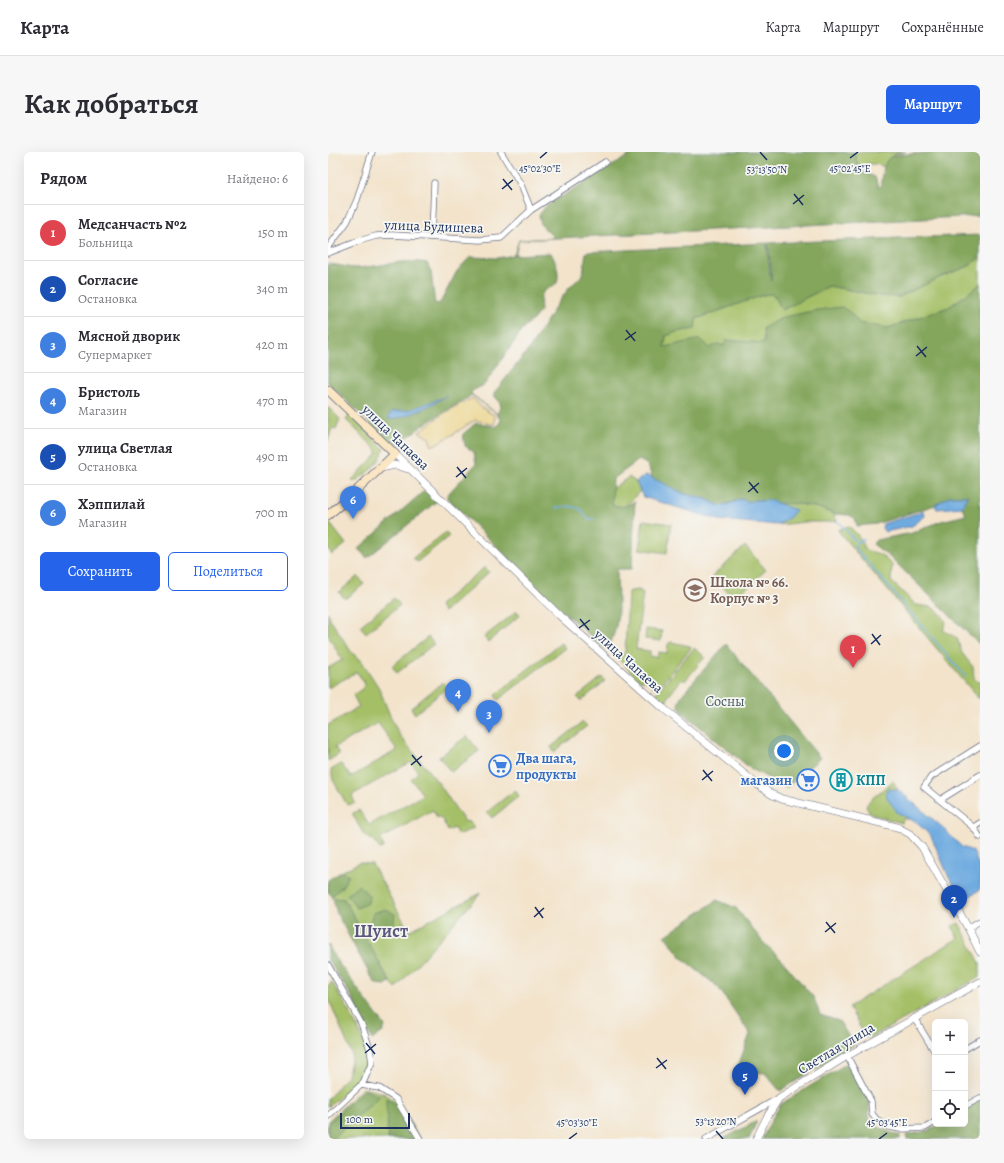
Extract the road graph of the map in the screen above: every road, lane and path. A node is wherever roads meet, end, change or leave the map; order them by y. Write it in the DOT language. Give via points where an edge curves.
graph roads {
  1 [pos="372,152"];
  2 [pos="501,152"];
  3 [pos="605,162"];
  4 [pos="434,183"];
  5 [pos="531,210"];
  6 [pos="432,238"];
  7 [pos="328,248"];
  8 [pos="328,253"];
  9 [pos="328,390"];
  10 [pos="395,454"];
  11 [pos="381,468"];
  12 [pos="411,470"];
  13 [pos="328,515"];
  14 [pos="980,746"];
  15 [pos="980,775"];
  16 [pos="940,800"];
  17 [pos="980,824"];
  18 [pos="974,827"];
  19 [pos="980,837"];
  20 [pos="980,921"];
  21 [pos="968,928"];
  22 [pos="980,952"];
  23 [pos="328,965"];
  24 [pos="980,982"];
  25 [pos="914,1018"];
  26 [pos="980,1040"];
  27 [pos="932,1047"];
  28 [pos="968,1047"];
  29 [pos="847,1056"];
  30 [pos="362,1085"];
  31 [pos="779,1098"];
  32 [pos="980,1098"];
  33 [pos="968,1104"];
  34 [pos="328,1116"];
  35 [pos="932,1124"];
  36 [pos="420,1139"];
  37 [pos="706,1139"];
  38 [pos="756,1139"];
  1 -- 7 [label="street" via="357,200 347,222"];
  2 -- 5 [label="street" via="521,185"];
  3 -- 5 [label="street, улица Будищева"];
  4 -- 6 [label="street"];
  5 -- 6 [label="street, улица Будищева" via="501,238"];
  6 -- 8 [label="street, улица Будищева" via="376,236"];
  9 -- 10 [label="main road, улица Чапаева"];
  10 -- 11 [label="main road"];
  10 -- 12 [label="street, улица Чапаева"];
  11 -- 12 [label="street" via="395,465"];
  11 -- 13 [label="main road"];
  12 -- 21 [label="street, улица Чапаева" via="565,621 663,708 742,773 771,794 791,802 897,827 910,834 922,847"];
  14 -- 16 [label="street" via="931,777 924,787"];
  15 -- 16 [label="street"];
  16 -- 18 [label="street"];
  17 -- 18 [label="street"];
  18 -- 19 [label="street"];
  20 -- 21 [label="street"];
  21 -- 22 [label="street, улица Чапаева"];
  23 -- 30 [label="street" via="361,1023 370,1049 372,1062"];
  24 -- 25 [label="street, Светлая улица"];
  25 -- 27 [label="street"];
  25 -- 29 [label="street, Светлая улица"];
  26 -- 28 [label="street"];
  29 -- 31 [label="street, Светлая улица"];
  29 -- 35 [label="street" via="871,1101 872,1114 877,1120 885,1126 900,1129 925,1128"];
  30 -- 34 [label="street"];
  30 -- 36 [label="street" via="379,1088 396,1099"];
  31 -- 37 [label="street, Светлая улица"];
  31 -- 38 [label="street"];
  32 -- 33 [label="street"];
}
